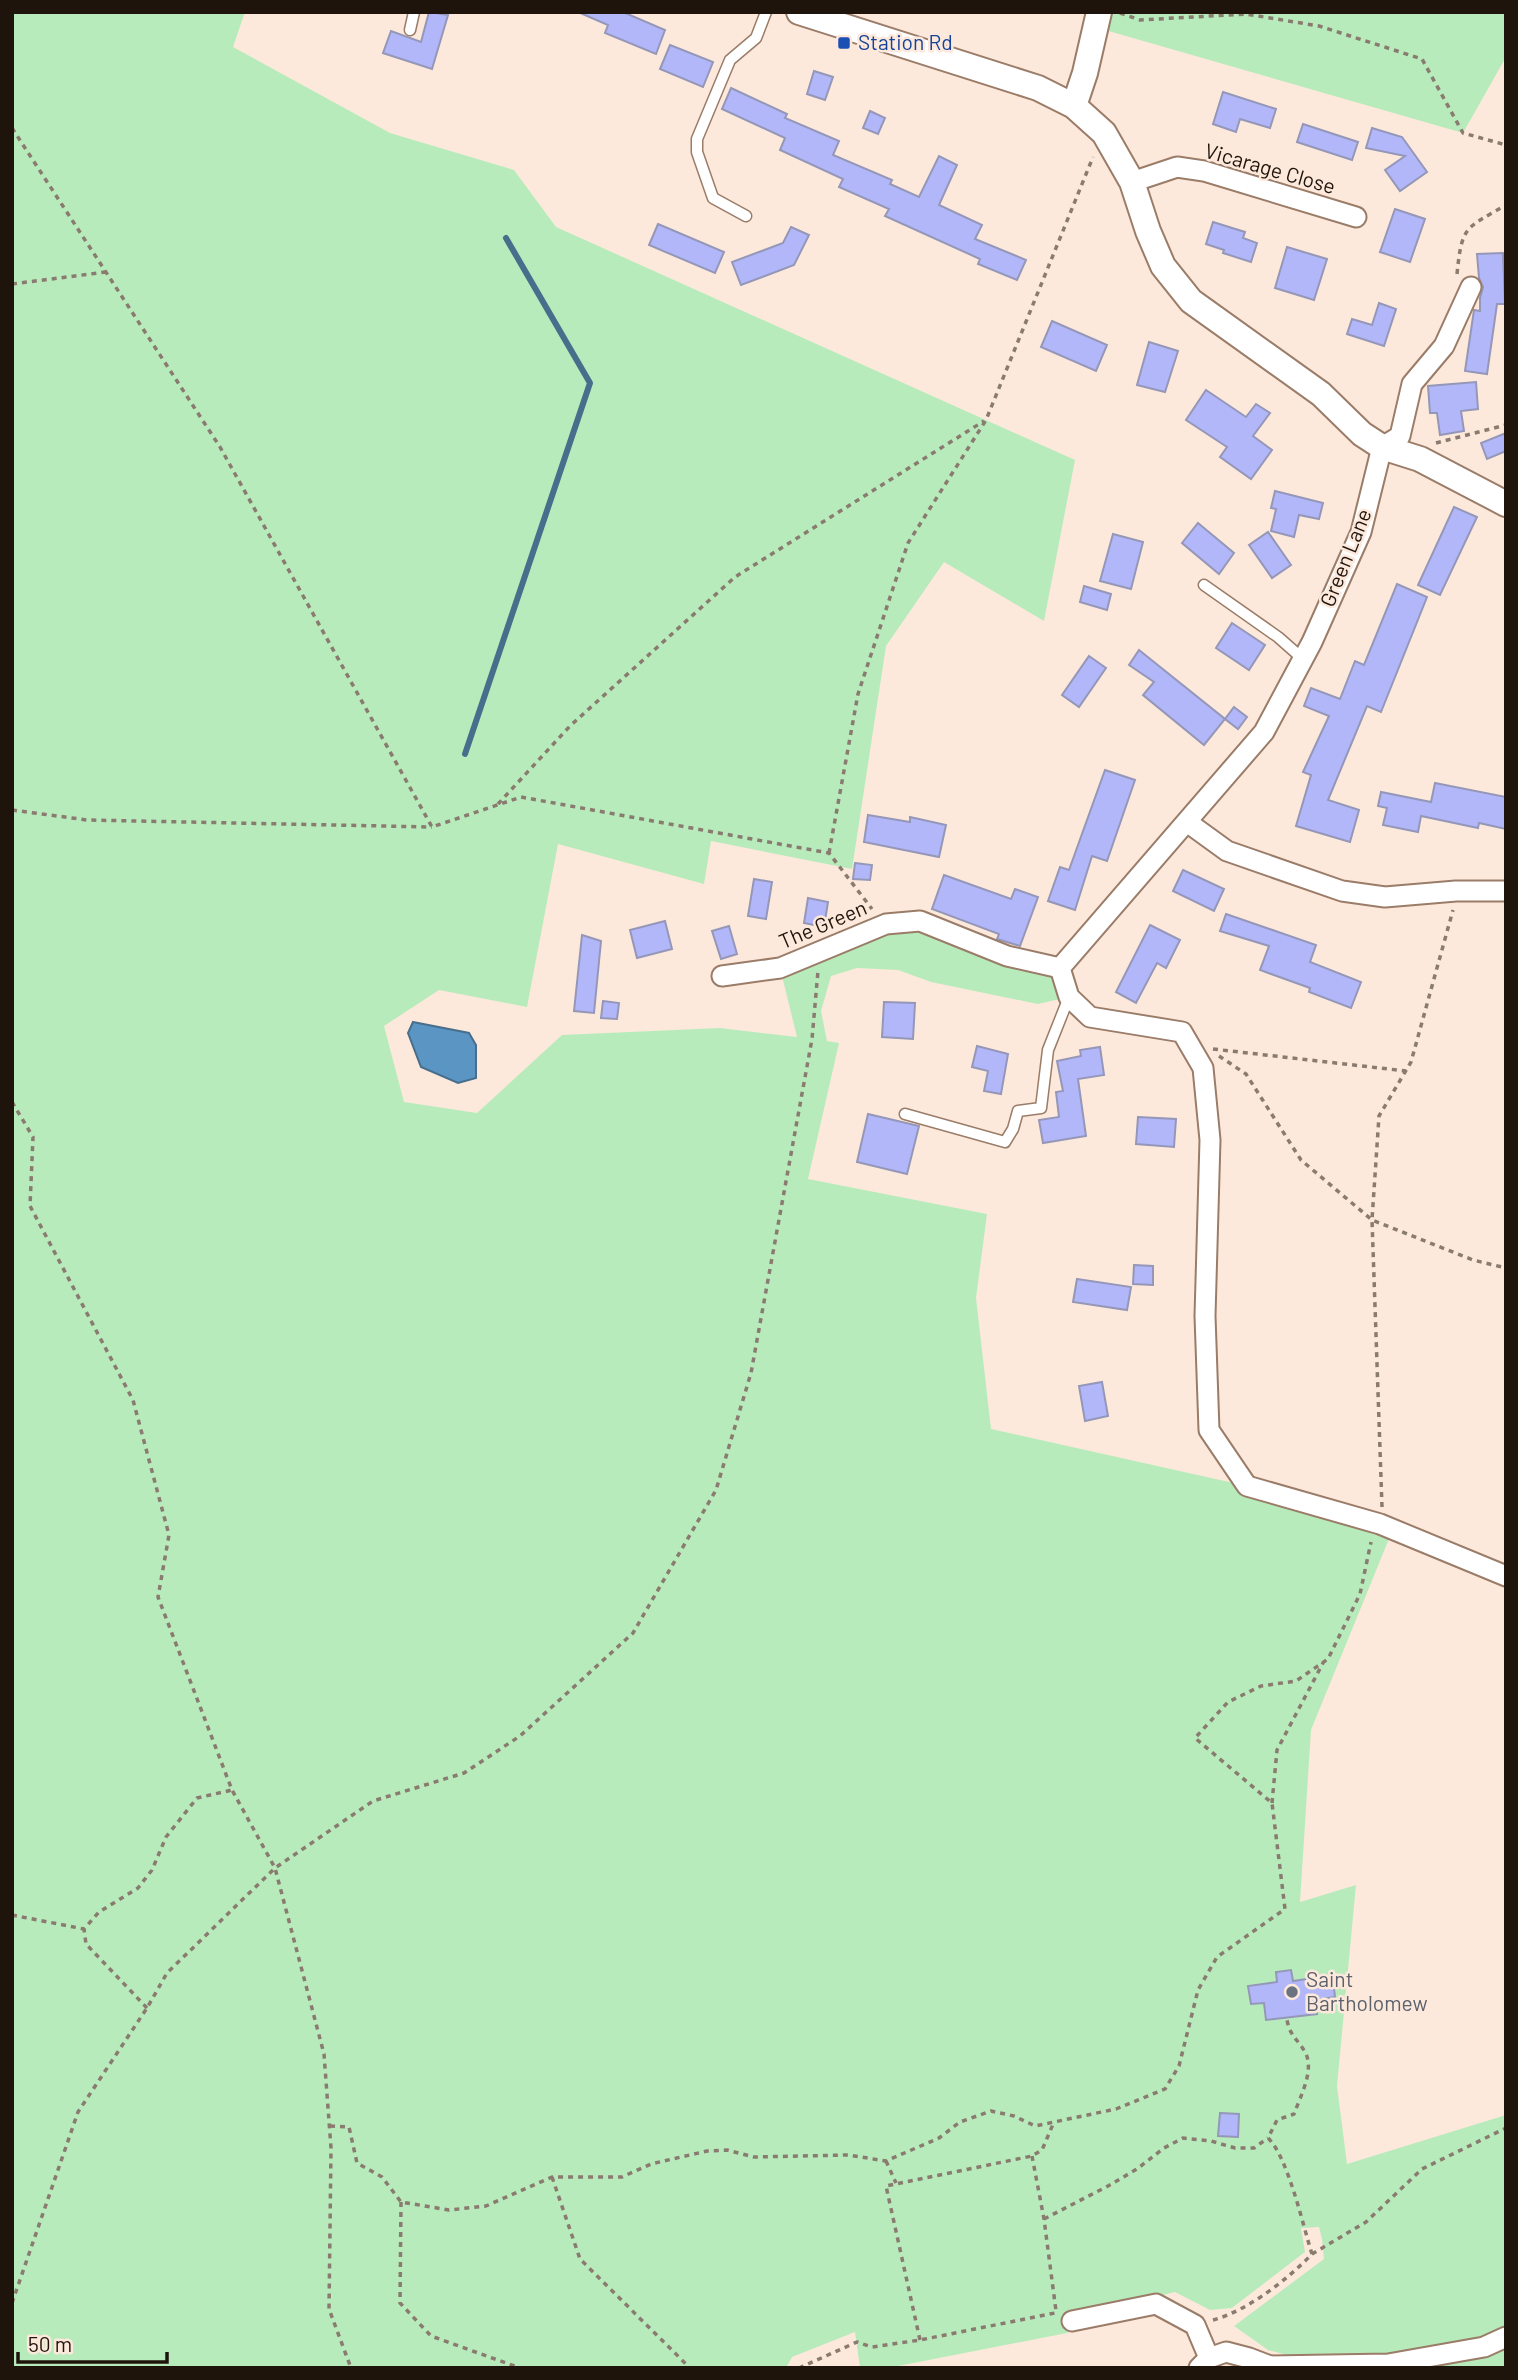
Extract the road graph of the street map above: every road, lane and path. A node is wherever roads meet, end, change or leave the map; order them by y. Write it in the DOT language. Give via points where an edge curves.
graph roads {
  1 [pos="414,12"];
  2 [pos="766,12"];
  3 [pos="799,12"];
  4 [pos="1099,12"];
  5 [pos="1118,12"];
  6 [pos="410,30"];
  7 [pos="1074,106"];
  8 [pos="12,128"];
  9 [pos="1104,132"];
  10 [pos="1506,145"];
  11 [pos="1132,182"];
  12 [pos="746,216"];
  13 [pos="1356,217"];
  14 [pos="106,272"];
  15 [pos="12,284"];
  16 [pos="1471,287"];
  17 [pos="986,420"];
  18 [pos="1506,425"];
  19 [pos="1393,450"];
  20 [pos="1506,504"];
  21 [pos="1203,585"];
  22 [pos="1303,659"];
  23 [pos="497,806"];
  24 [pos="12,810"];
  25 [pos="1187,822"];
  26 [pos="432,827"];
  27 [pos="829,853"];
  28 [pos="1456,891"];
  29 [pos="1506,891"];
  30 [pos="886,924"];
  31 [pos="820,951"];
  32 [pos="1060,968"];
  33 [pos="722,976"];
  34 [pos="1069,997"];
  35 [pos="1406,1071"];
  36 [pos="12,1102"];
  37 [pos="905,1114"];
  38 [pos="1372,1220"];
  39 [pos="1506,1268"];
  40 [pos="1378,1523"];
  41 [pos="1506,1576"];
  42 [pos="1324,1661"];
  43 [pos="232,1790"];
  44 [pos="1272,1803"];
  45 [pos="275,1868"];
  46 [pos="12,1916"];
  47 [pos="84,1928"];
  48 [pos="147,2008"];
  49 [pos="1287,2020"];
  50 [pos="1054,2122"];
  51 [pos="330,2126"];
  52 [pos="1506,2128"];
  53 [pos="1268,2138"];
  54 [pos="1032,2156"];
  55 [pos="886,2161"];
  56 [pos="552,2177"];
  57 [pos="896,2183"];
  58 [pos="401,2202"];
  59 [pos="1044,2219"];
  60 [pos="1312,2254"];
  61 [pos="12,2303"];
  62 [pos="1064,2317"];
  63 [pos="1195,2325"];
  64 [pos="1506,2337"];
  65 [pos="920,2340"];
  66 [pos="1204,2363"];
  67 [pos="1269,2367"];
  68 [pos="351,2368"];
  69 [pos="520,2368"];
  70 [pos="690,2368"];
  71 [pos="799,2368"];
  1 -- 6 [label="lane"];
  2 -- 12 [label="lane" via="756,38 730,60 697,139 713,198"];
  3 -- 7 [label="street" via="1038,88"];
  4 -- 7 [label="street"];
  5 -- 10 [label="path" via="1140,20 1246,14 1319,26 1422,59 1463,133"];
  7 -- 9 [label="street"];
  8 -- 14 [label="path"];
  9 -- 11 [label="street"];
  9 -- 17 [label="path"];
  11 -- 13 [label="street, Vicarage Close" via="1177,167 1204,171"];
  11 -- 19 [label="street" via="1163,267 1191,302 1321,394 1362,434"];
  14 -- 15 [label="path"];
  14 -- 26 [label="path" via="220,447"];
  16 -- 19 [label="street" via="1444,346 1412,384"];
  17 -- 23 [label="path" via="735,577 570,726"];
  17 -- 27 [label="path" via="908,543 858,694"];
  18 -- 19 [label="path"];
  19 -- 20 [label="street" via="1420,459"];
  19 -- 22 [label="street, Green Lane"];
  21 -- 22 [label="lane"];
  22 -- 25 [label="street, Green Lane" via="1264,732"];
  23 -- 26 [label="path"];
  23 -- 27 [label="path" via="521,797"];
  24 -- 26 [label="path" via="87,820"];
  25 -- 28 [label="street" via="1227,851 1342,891 1385,897"];
  25 -- 32 [label="street, Green Lane"];
  27 -- 30 [label="path"];
  28 -- 29 [label="street"];
  28 -- 35 [label="path"];
  30 -- 31 [label="street, The Green"];
  30 -- 32 [label="street, The Green" via="920,921 1007,956"];
  31 -- 33 [label="street, The Green" via="780,968"];
  31 -- 45 [label="path" via="812,1039 751,1373 716,1490 633,1633 520,1736 464,1773 373,1801"];
  32 -- 34 [label="street"];
  34 -- 37 [label="lane" via="1048,1050 1041,1108 1018,1111 1005,1142"];
  34 -- 40 [label="street" via="1090,1017 1182,1032 1203,1068 1210,1140 1205,1316 1209,1430 1247,1486"];
  35 -- 38 [label="path" via="1378,1116"];
  35 -- 38 [label="path" via="1206,1048 1246,1074 1301,1160"];
  36 -- 43 [label="path" via="33,1137 30,1206 134,1400 169,1535 158,1597"];
  38 -- 39 [label="path" via="1472,1261"];
  38 -- 40 [label="path" via="1382,1496"];
  40 -- 41 [label="street"];
  40 -- 42 [label="path" via="1360,1594"];
  42 -- 44 [label="path" via="1277,1750"];
  42 -- 44 [label="path" via="1297,1681 1261,1686 1228,1702 1195,1738"];
  43 -- 45 [label="path"];
  43 -- 47 [label="path" via="197,1798 166,1836 152,1870 138,1888 99,1912"];
  44 -- 50 [label="path" via="1285,1909 1217,1957 1198,1990 1179,2066 1165,2089 1116,2109"];
  45 -- 48 [label="path" via="167,1973"];
  45 -- 51 [label="path" via="324,2054"];
  46 -- 47 [label="path"];
  47 -- 48 [label="path" via="86,1944"];
  48 -- 61 [label="path" via="78,2112"];
  49 -- 53 [label="path" via="1308,2067 1294,2114 1277,2120"];
  50 -- 54 [label="path" via="1042,2150"];
  50 -- 55 [label="path" via="1035,2126 991,2111"];
  51 -- 58 [label="path" via="349,2127 357,2163 382,2176"];
  51 -- 68 [label="path" via="329,2309"];
  52 -- 60 [label="path" via="1422,2169 1366,2222"];
  53 -- 59 [label="path" via="1254,2148 1235,2148 1183,2138"];
  53 -- 60 [label="path" via="1275,2144 1288,2178"];
  54 -- 57 [label="path"];
  54 -- 59 [label="path"];
  55 -- 56 [label="path" via="848,2155 754,2157 727,2150 651,2164 622,2177"];
  55 -- 57 [label="path"];
  56 -- 58 [label="path" via="486,2206 449,2210"];
  56 -- 70 [label="path" via="580,2259"];
  57 -- 65 [label="path" via="886,2186"];
  58 -- 69 [label="path" via="400,2303 431,2336"];
  59 -- 62 [label="path"];
  60 -- 63 [label="path" via="1290,2275 1227,2316"];
  62 -- 63 [label="street" via="1156,2304"];
  62 -- 65 [label="path"];
  63 -- 66 [label="street"];
  64 -- 67 [label="street" via="1484,2347 1388,2364"];
  65 -- 71 [label="path" via="872,2347 857,2342"];
  66 -- 67 [label="street" via="1226,2353"];
}
